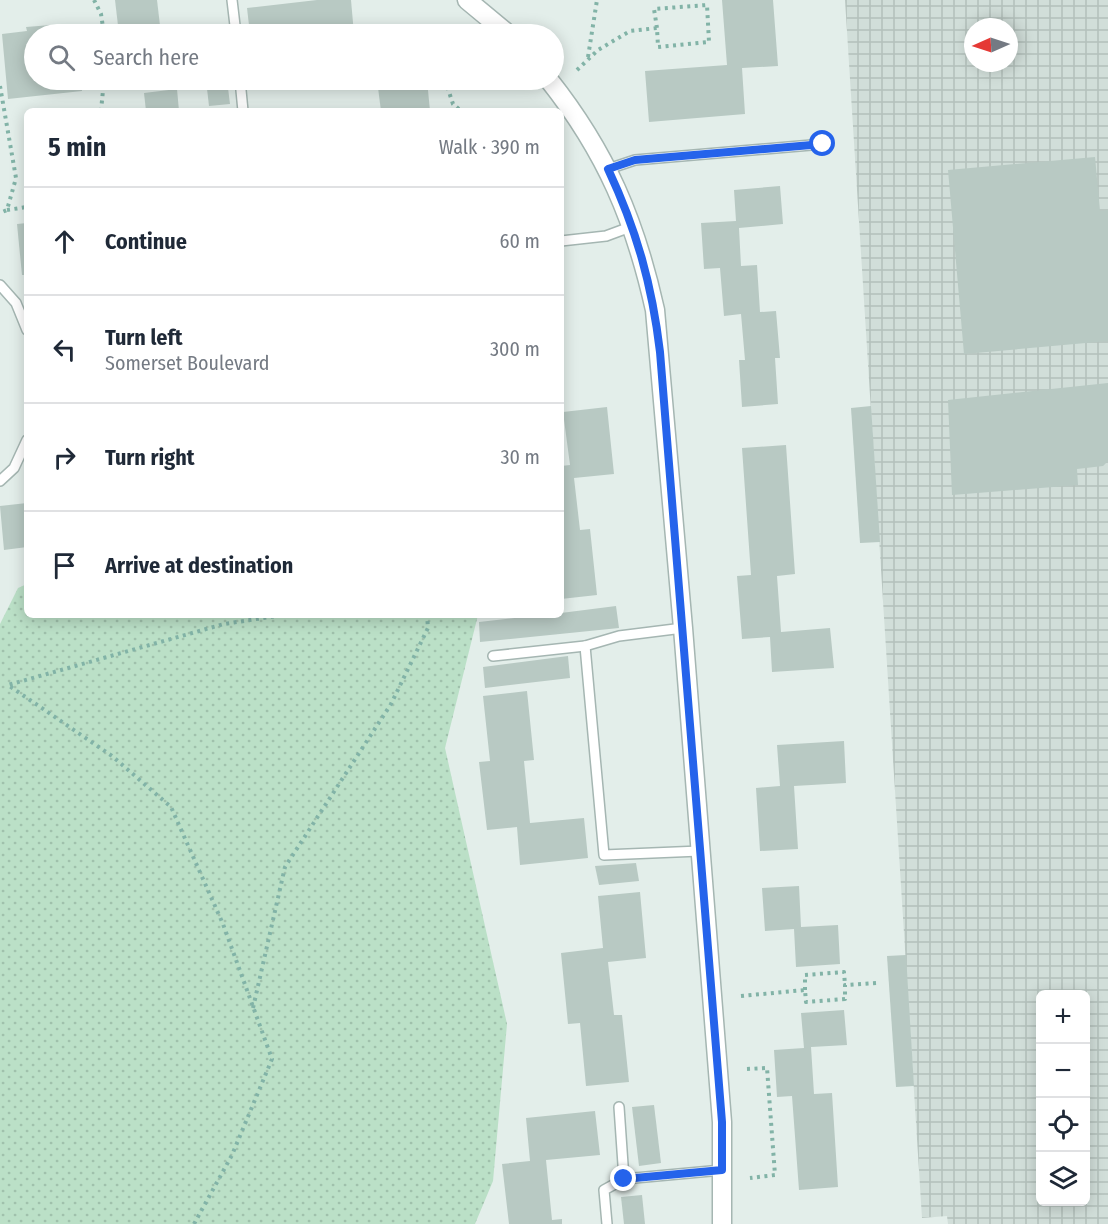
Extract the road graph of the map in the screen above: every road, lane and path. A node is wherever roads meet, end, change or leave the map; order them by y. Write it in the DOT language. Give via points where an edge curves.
graph roads {
  1 [pos="94,0"];
  2 [pos="232,0"];
  3 [pos="467,0"];
  4 [pos="597,0"];
  5 [pos="102,24"];
  6 [pos="235,24"];
  7 [pos="496,24"];
  8 [pos="657,28"];
  9 [pos="588,58"];
  10 [pos="577,70"];
  11 [pos="0,86"];
  12 [pos="104,90"];
  13 [pos="241,90"];
  14 [pos="448,90"];
  15 [pos="556,90"];
  16 [pos="101,108"];
  17 [pos="243,108"];
  18 [pos="458,108"];
  19 [pos="823,144"];
  20 [pos="608,169"];
  21 [pos="24,207"];
  22 [pos="7,210"];
  23 [pos="0,213"];
  24 [pos="633,226"];
  25 [pos="564,241"];
  26 [pos="0,285"];
  27 [pos="24,323"];
  28 [pos="24,446"];
  29 [pos="0,481"];
  30 [pos="264,618"];
  31 [pos="427,618"];
  32 [pos="683,628"];
  33 [pos="585,646"];
  34 [pos="493,656"];
  35 [pos="700,851"];
  36 [pos="878,983"];
  37 [pos="845,985"];
  38 [pos="805,990"];
  39 [pos="741,996"];
  40 [pos="253,1009"];
  41 [pos="747,1069"];
  42 [pos="619,1107"];
  43 [pos="722,1170"];
  44 [pos="750,1178"];
  45 [pos="624,1179"];
  46 [pos="194,1224"];
  47 [pos="607,1224"];
  48 [pos="722,1224"];
  1 -- 5 [label="path"];
  2 -- 6 [label="lane"];
  3 -- 7 [label="street"];
  4 -- 9 [label="path"];
  8 -- 8 [label="path" via="658,47 709,42 707,5 654,9"];
  8 -- 9 [label="path" via="630,31"];
  9 -- 10 [label="path"];
  11 -- 22 [label="path" via="16,178"];
  12 -- 16 [label="path"];
  13 -- 17 [label="lane"];
  14 -- 18 [label="path"];
  15 -- 20 [label="street"];
  19 -- 20 [label="lane" via="635,160"];
  20 -- 24 [label="street"];
  21 -- 22 [label="path"];
  22 -- 23 [label="path"];
  24 -- 25 [label="lane" via="606,236"];
  24 -- 32 [label="street" via="657,321"];
  26 -- 27 [label="lane" via="16,303"];
  28 -- 29 [label="lane" via="14,468"];
  30 -- 40 [label="path" via="225,624 8,685 112,756 171,807 223,924"];
  31 -- 40 [label="path" via="428,628 391,704 285,867"];
  32 -- 33 [label="lane" via="619,636"];
  32 -- 35 [label="street"];
  33 -- 34 [label="lane"];
  33 -- 35 [label="lane" via="604,855"];
  35 -- 43 [label="street" via="722,1122"];
  36 -- 37 [label="path"];
  37 -- 38 [label="path" via="845,999 806,1002"];
  37 -- 38 [label="path" via="844,972 805,975"];
  38 -- 39 [label="path"];
  40 -- 46 [label="path" via="272,1059 232,1155"];
  41 -- 44 [label="path" via="767,1068 775,1175"];
  42 -- 45 [label="lane"];
  43 -- 45 [label="lane"];
  43 -- 48 [label="street"];
  45 -- 47 [label="lane" via="604,1190"];
}
